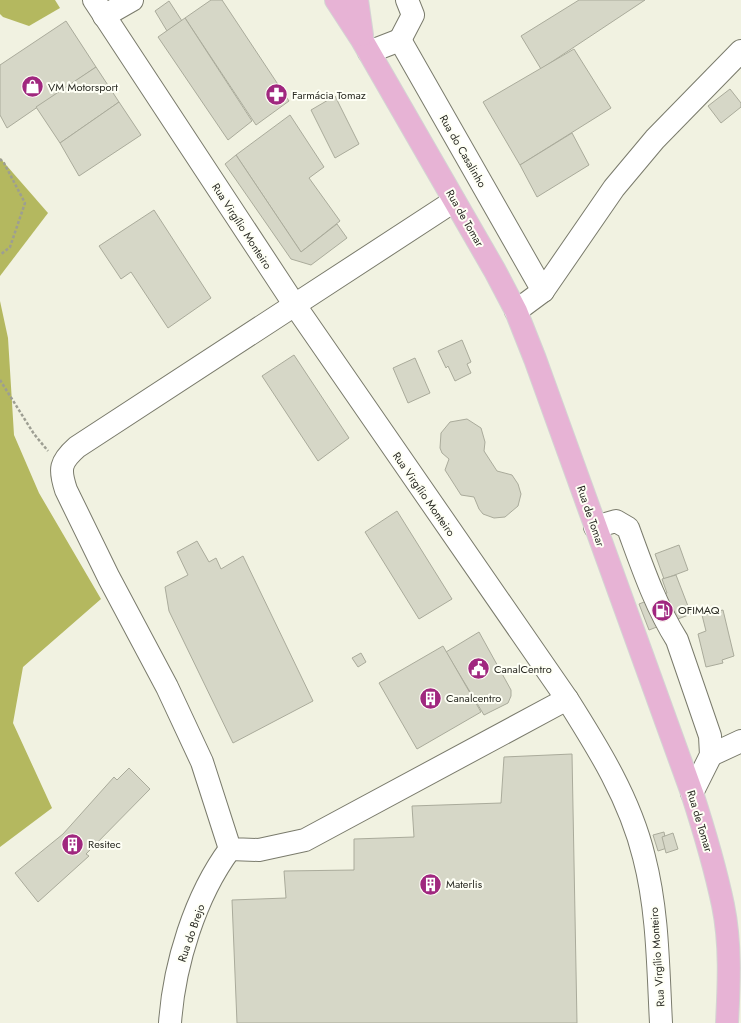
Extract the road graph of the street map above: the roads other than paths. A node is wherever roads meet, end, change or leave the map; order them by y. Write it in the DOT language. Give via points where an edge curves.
graph roads {
  1 [pos="132,0"];
  2 [pos="336,0"];
  3 [pos="357,0"];
  4 [pos="407,0"];
  5 [pos="99,8"];
  6 [pos="400,40"];
  7 [pos="366,46"];
  8 [pos="741,50"];
  9 [pos="454,201"];
  10 [pos="543,291"];
  11 [pos="294,304"];
  12 [pos="516,312"];
  13 [pos="595,527"];
  14 [pos="567,699"];
  15 [pos="741,741"];
  16 [pos="711,755"];
  17 [pos="692,793"];
  18 [pos="230,849"];
  19 [pos="170,1023"];
  20 [pos="661,1023"];
  21 [pos="727,1023"];
  1 -- 5 [label="street"];
  2 -- 7 [label="main road, Rua de Tomar"];
  3 -- 7 [label="main road, Rua de Tomar"];
  4 -- 6 [label="street" via="413,15"];
  5 -- 11 [label="street, Rua Virgílio Monteiro"];
  6 -- 7 [label="street"];
  6 -- 10 [label="street, Rua do Casalinho"];
  7 -- 9 [label="main road, Rua de Tomar"];
  8 -- 10 [label="street" via="656,139 614,188"];
  9 -- 11 [label="street"];
  9 -- 12 [label="main road, Rua de Tomar"];
  10 -- 12 [label="street"];
  11 -- 14 [label="street, Rua Virgílio Monteiro"];
  11 -- 18 [label="street" via="77,447 67,456 62,466 66,490 167,687 202,762"];
  12 -- 13 [label="main road, Rua de Tomar"];
  13 -- 16 [label="street" via="616,521 628,528 668,628 677,640 706,722"];
  13 -- 17 [label="main road, Rua de Tomar"];
  14 -- 18 [label="street" via="305,840 259,850"];
  14 -- 20 [label="street, Rua Virgílio Monteiro" via="597,746 628,808 644,856 656,925"];
  15 -- 16 [label="street"];
  16 -- 17 [label="street"];
  17 -- 21 [label="main road, Rua de Tomar" via="723,906 729,974"];
  18 -- 19 [label="street, Rua do Brejo" via="209,882 192,924 178,969"];
}
